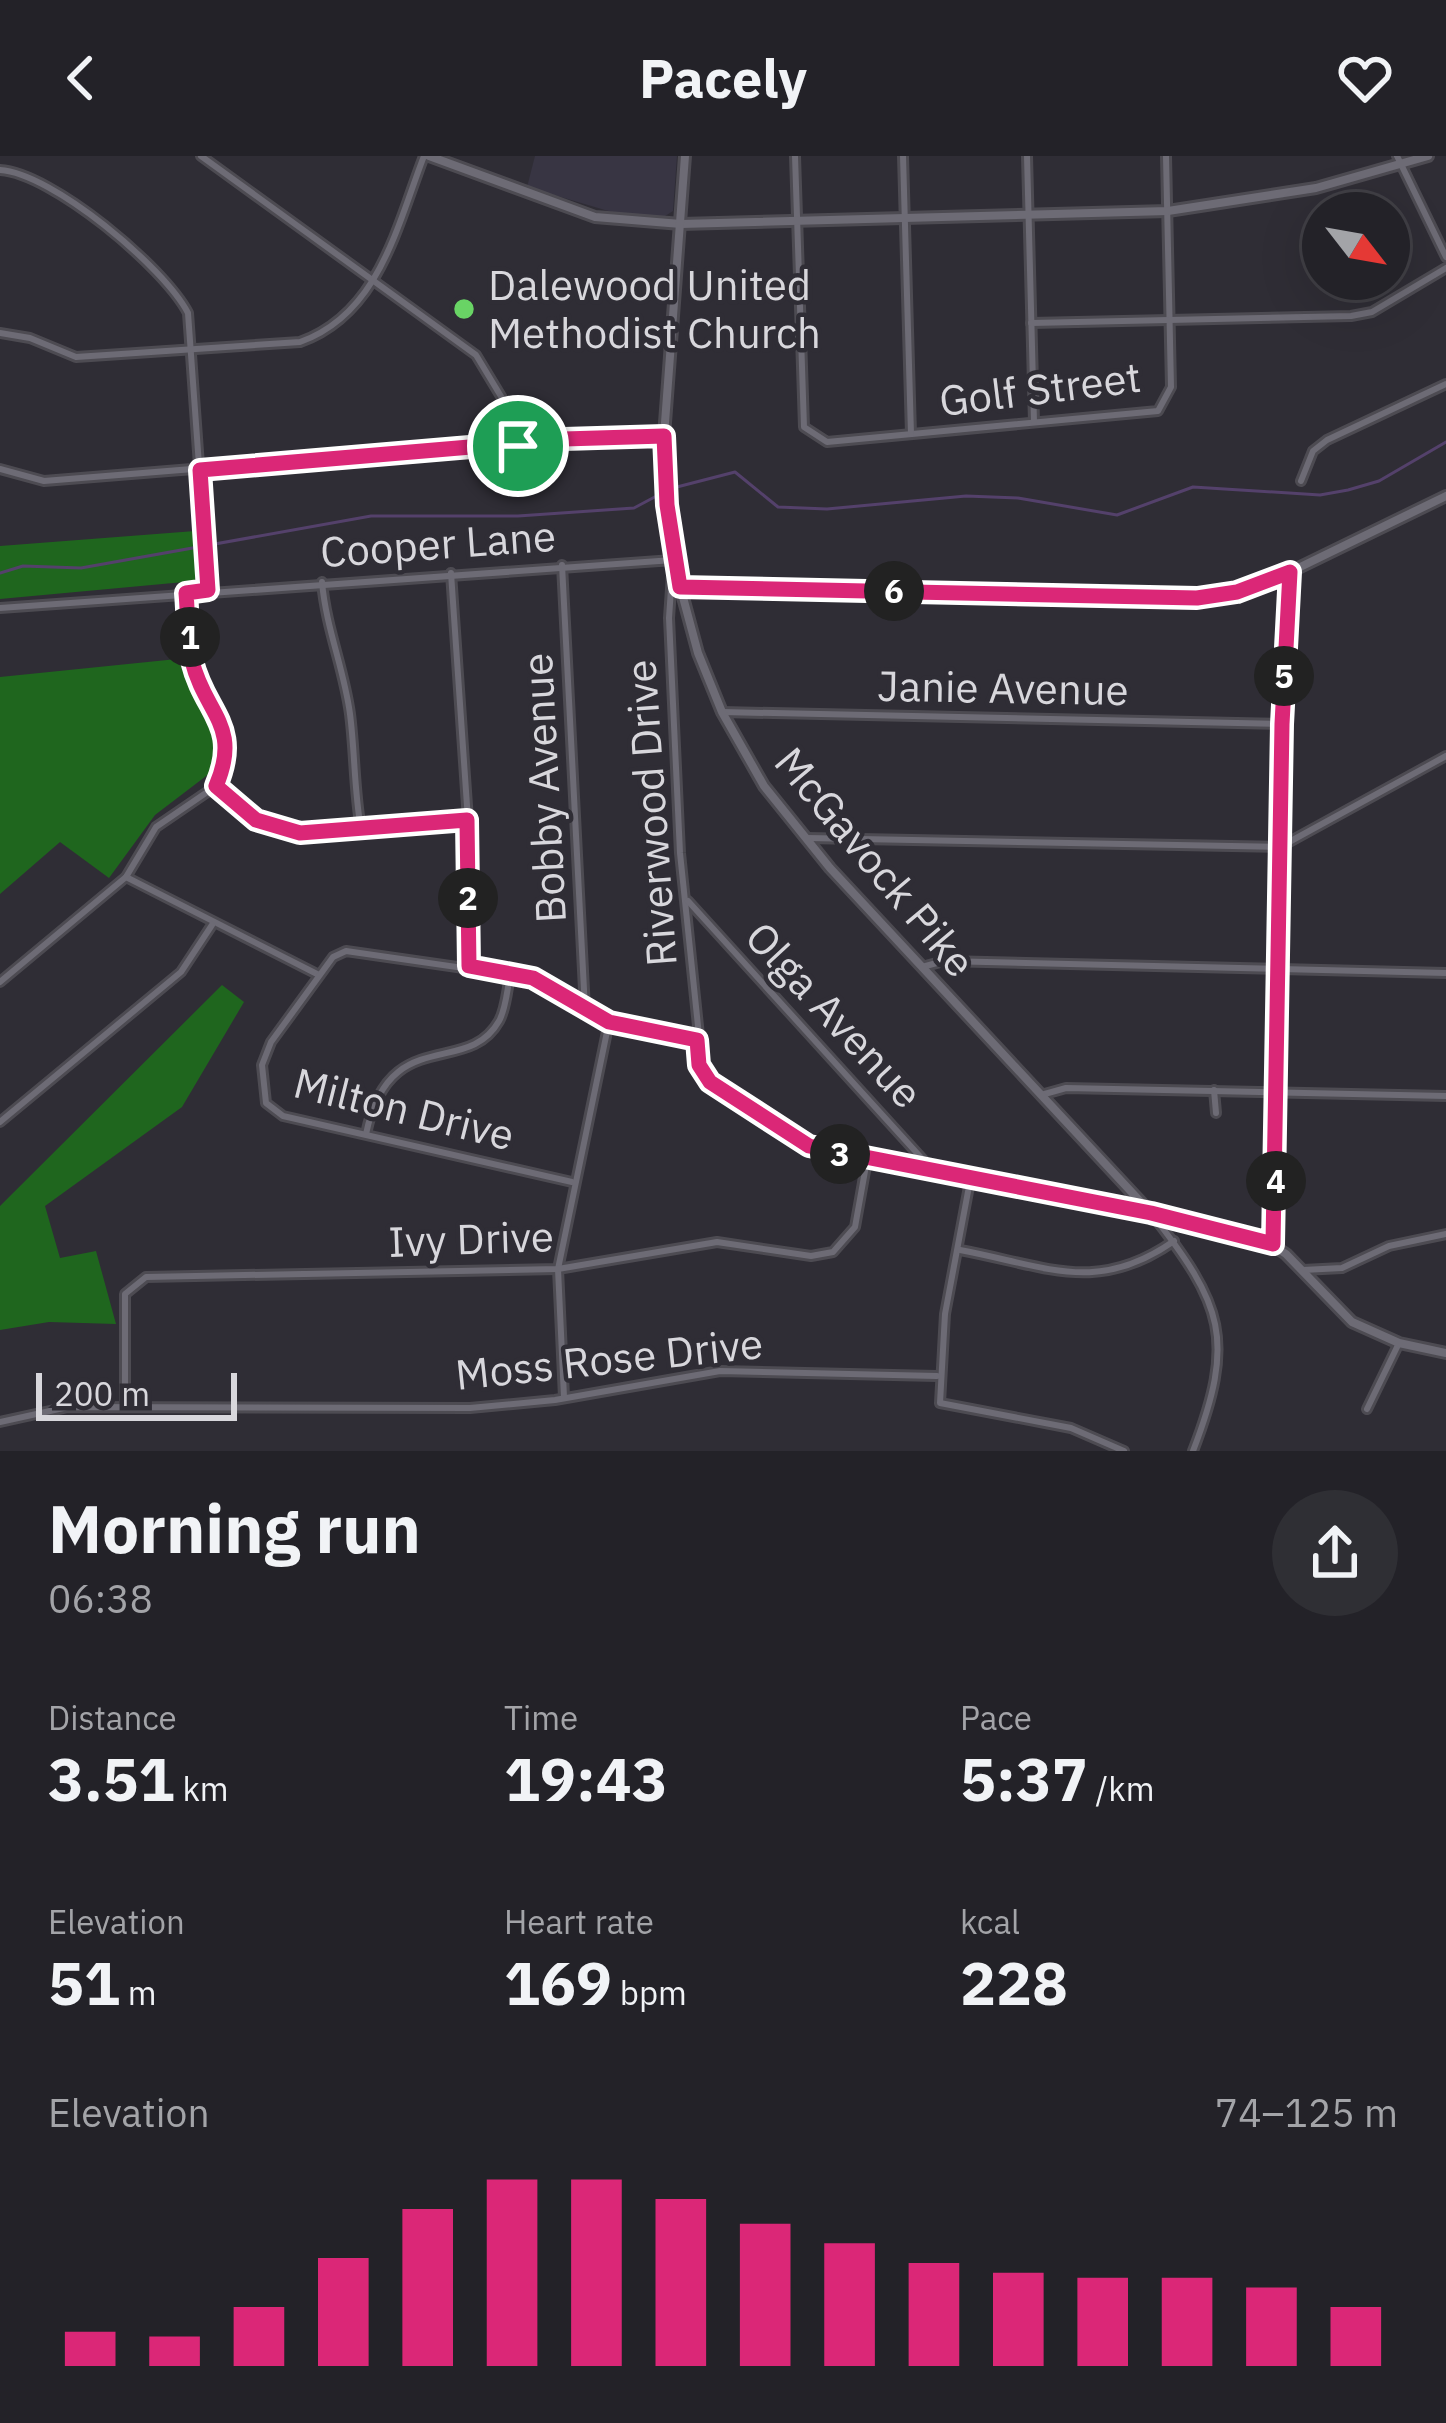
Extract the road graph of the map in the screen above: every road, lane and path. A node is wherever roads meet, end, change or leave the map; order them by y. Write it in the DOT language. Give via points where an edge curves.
graph roads {
  1 [pos="201,156"];
  2 [pos="426,156"];
  3 [pos="685,156"];
  4 [pos="795,156"];
  5 [pos="903,156"];
  6 [pos="1027,156"];
  7 [pos="1166,156"];
  8 [pos="1428,156"];
  9 [pos="1400,160"];
  10 [pos="0,170"];
  11 [pos="1168,211"];
  12 [pos="1028,215"];
  13 [pos="904,220"];
  14 [pos="797,223"];
  15 [pos="681,224"];
  16 [pos="1446,257"];
  17 [pos="1446,268"];
  18 [pos="373,283"];
  19 [pos="1170,320"];
  20 [pos="1031,323"];
  21 [pos="0,333"];
  22 [pos="191,349"];
  23 [pos="1446,384"];
  24 [pos="1034,423"];
  25 [pos="911,434"];
  26 [pos="664,436"];
  27 [pos="518,446"];
  28 [pos="0,469"];
  29 [pos="200,470"];
  30 [pos="1301,481"];
  31 [pos="1446,496"];
  32 [pos="673,560"];
  33 [pos="562,565"];
  34 [pos="1290,572"];
  35 [pos="451,573"];
  36 [pos="322,582"];
  37 [pos="680,587"];
  38 [pos="208,590"];
  39 [pos="670,592"];
  40 [pos="186,593"];
  41 [pos="0,608"];
  42 [pos="684,610"];
  43 [pos="669,618"];
  44 [pos="722,712"];
  45 [pos="1282,724"];
  46 [pos="1446,756"];
  47 [pos="216,786"];
  48 [pos="467,820"];
  49 [pos="361,829"];
  50 [pos="804,838"];
  51 [pos="1280,847"];
  52 [pos="126,877"];
  53 [pos="685,899"];
  54 [pos="212,925"];
  55 [pos="469,966"];
  56 [pos="922,967"];
  57 [pos="1281,970"];
  58 [pos="1446,973"];
  59 [pos="319,975"];
  60 [pos="510,976"];
  61 [pos="0,982"];
  62 [pos="585,1009"];
  63 [pos="609,1022"];
  64 [pos="697,1040"];
  65 [pos="1214,1090"];
  66 [pos="1278,1092"];
  67 [pos="1041,1095"];
  68 [pos="1446,1096"];
  69 [pos="1216,1113"];
  70 [pos="0,1122"];
  71 [pos="366,1134"];
  72 [pos="867,1160"];
  73 [pos="936,1174"];
  74 [pos="970,1181"];
  75 [pos="572,1182"];
  76 [pos="1151,1213"];
  77 [pos="1446,1234"];
  78 [pos="1174,1241"];
  79 [pos="1273,1244"];
  80 [pos="959,1250"];
  81 [pos="558,1269"];
  82 [pos="1303,1270"];
  83 [pos="1400,1343"];
  84 [pos="1446,1353"];
  85 [pos="938,1376"];
  86 [pos="564,1398"];
  87 [pos="125,1407"];
  88 [pos="1367,1409"];
  89 [pos="0,1423"];
  90 [pos="1124,1451"];
  91 [pos="1193,1451"];
  1 -- 18 [label="street"];
  2 -- 15 [label="street" via="595,218"];
  2 -- 18 [label="street"];
  3 -- 15 [label="street, McGavock Pike"];
  4 -- 14 [label="street"];
  5 -- 13 [label="street"];
  6 -- 12 [label="street"];
  7 -- 11 [label="street, Golf Street"];
  8 -- 9 [label="street"];
  9 -- 11 [label="street" via="1316,188"];
  9 -- 16 [label="street"];
  10 -- 22 [label="street" via="48,185 169,281 188,313"];
  11 -- 12 [label="street"];
  11 -- 19 [label="street, Golf Street"];
  12 -- 13 [label="street"];
  12 -- 20 [label="street"];
  13 -- 14 [label="street"];
  13 -- 25 [label="street"];
  14 -- 15 [label="street"];
  14 -- 25 [label="street, Golf Street" via="804,427 819,439"];
  15 -- 26 [label="street, McGavock Pike"];
  17 -- 19 [label="street" via="1352,316"];
  18 -- 22 [label="street" via="326,333"];
  18 -- 27 [label="street" via="476,355 508,408"];
  19 -- 20 [label="street"];
  19 -- 24 [label="street, Golf Street" via="1171,386 1158,411"];
  20 -- 24 [label="street"];
  21 -- 22 [label="street" via="76,357"];
  22 -- 29 [label="street"];
  23 -- 30 [label="street" via="1327,440"];
  24 -- 25 [label="street, Golf Street"];
  26 -- 27 [label="street"];
  26 -- 32 [label="street, McGavock Pike"];
  27 -- 29 [label="street"];
  28 -- 29 [label="street" via="44,481"];
  29 -- 38 [label="street"];
  31 -- 34 [label="street"];
  32 -- 33 [label="street, Cooper Lane"];
  32 -- 37 [label="street, McGavock Pike"];
  32 -- 39 [label="street, Riverwood Drive"];
  33 -- 35 [label="street, Cooper Lane"];
  33 -- 62 [label="street, Bobby Avenue"];
  34 -- 37 [label="street" via="1197,598"];
  34 -- 45 [label="street"];
  35 -- 36 [label="street, Cooper Lane"];
  35 -- 48 [label="street"];
  36 -- 38 [label="street, Cooper Lane"];
  36 -- 49 [label="street" via="350,716"];
  37 -- 39 [label="street"];
  37 -- 42 [label="street, McGavock Pike"];
  38 -- 40 [label="street, Cooper Lane"];
  39 -- 43 [label="street, Riverwood Drive"];
  40 -- 41 [label="street"];
  40 -- 47 [label="street" via="193,663 226,740"];
  42 -- 43 [label="street, Riverwood Drive"];
  42 -- 44 [label="street, McGavock Pike"];
  43 -- 53 [label="street, Riverwood Drive"];
  44 -- 45 [label="street, Janie Avenue"];
  44 -- 50 [label="street, McGavock Pike"];
  45 -- 51 [label="street"];
  46 -- 51 [label="street"];
  47 -- 49 [label="street" via="278,830"];
  47 -- 52 [label="street" via="156,827"];
  48 -- 49 [label="street"];
  48 -- 55 [label="street"];
  50 -- 51 [label="street"];
  50 -- 56 [label="street, McGavock Pike"];
  51 -- 57 [label="street"];
  52 -- 54 [label="street"];
  52 -- 61 [label="street"];
  53 -- 64 [label="street, Riverwood Drive"];
  53 -- 73 [label="street, Olga Avenue"];
  54 -- 59 [label="street"];
  54 -- 70 [label="street" via="181,972"];
  55 -- 59 [label="street" via="346,951"];
  55 -- 60 [label="street"];
  56 -- 57 [label="street" via="944,961"];
  56 -- 67 [label="street, McGavock Pike"];
  57 -- 58 [label="street"];
  57 -- 66 [label="street"];
  59 -- 71 [label="street, Milton Drive" via="271,1042 262,1065 266,1103 283,1116"];
  60 -- 62 [label="street" via="533,978"];
  60 -- 71 [label="street" via="497,1026 397,1070 373,1101"];
  62 -- 63 [label="street"];
  63 -- 64 [label="street"];
  63 -- 75 [label="street"];
  64 -- 72 [label="street, Riverwood Drive" via="710,1082 809,1146"];
  65 -- 66 [label="street"];
  65 -- 67 [label="street" via="1066,1088"];
  65 -- 69 [label="street"];
  66 -- 68 [label="street"];
  66 -- 79 [label="street"];
  67 -- 76 [label="street, McGavock Pike"];
  71 -- 75 [label="street, Milton Drive"];
  72 -- 73 [label="street, Riverwood Drive"];
  72 -- 81 [label="street, Ivy Drive" via="855,1228 833,1252 717,1242"];
  73 -- 74 [label="street, Riverwood Drive"];
  74 -- 76 [label="street, Riverwood Drive"];
  74 -- 80 [label="street"];
  75 -- 81 [label="street"];
  76 -- 78 [label="street, McGavock Pike"];
  76 -- 79 [label="street, Riverwood Drive"];
  77 -- 82 [label="street" via="1389,1246 1342,1268"];
  78 -- 80 [label="street" via="1120,1273 1096,1275"];
  78 -- 91 [label="street, McGavock Pike" via="1213,1303 1217,1346 1214,1396"];
  79 -- 82 [label="street, Riverwood Drive"];
  80 -- 85 [label="street"];
  81 -- 86 [label="street"];
  81 -- 87 [label="street, Ivy Drive" via="146,1277 125,1294"];
  82 -- 83 [label="street, Riverwood Drive" via="1352,1322"];
  83 -- 84 [label="street, Riverwood Drive"];
  83 -- 88 [label="street"];
  85 -- 86 [label="street, Moss Rose Drive" via="720,1371"];
  85 -- 90 [label="street" via="940,1402 1071,1428"];
  86 -- 87 [label="street, Moss Rose Drive" via="470,1408"];
  87 -- 89 [label="street, Moss Rose Drive" via="68,1407"];
}
